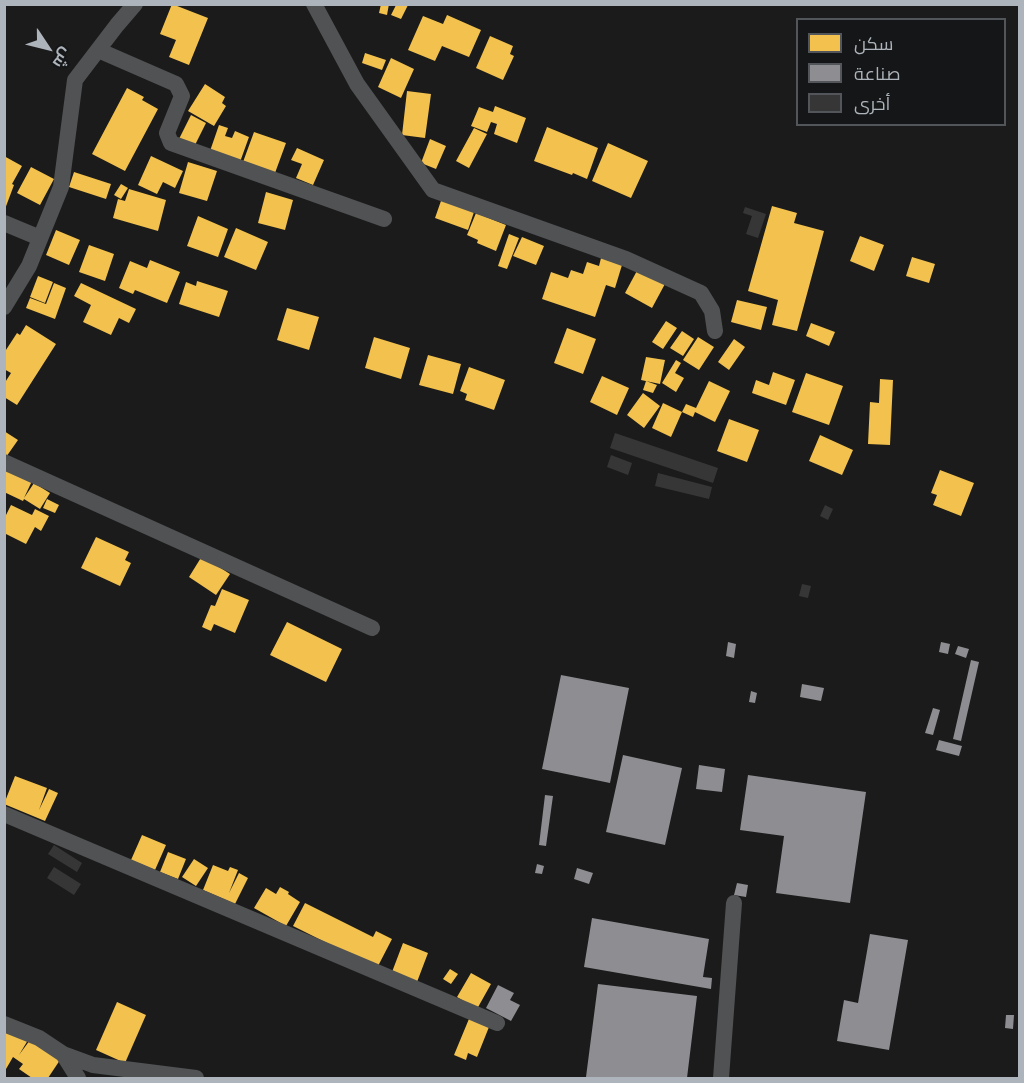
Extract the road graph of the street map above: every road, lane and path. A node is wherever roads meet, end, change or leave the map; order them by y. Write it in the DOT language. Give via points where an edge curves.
graph roads {
  1 [pos="135,4"];
  2 [pos="314,4"];
  3 [pos="98,50"];
  4 [pos="384,219"];
  5 [pos="4,223"];
  6 [pos="40,238"];
  7 [pos="4,307"];
  8 [pos="715,331"];
  9 [pos="4,462"];
  10 [pos="372,628"];
  11 [pos="4,814"];
  12 [pos="734,903"];
  13 [pos="496,1023"];
  14 [pos="4,1024"];
  15 [pos="63,1054"];
  16 [pos="78,1078"];
  17 [pos="196,1078"];
  18 [pos="721,1078"];
  1 -- 3 [label="street"];
  2 -- 8 [label="street" via="357,84 433,190 626,259 701,293 712,311"];
  3 -- 4 [label="street" via="176,84 182,96 167,133 171,143"];
  3 -- 6 [label="street" via="75,80 61,187"];
  5 -- 6 [label="street"];
  6 -- 7 [label="street" via="29,266"];
  9 -- 10 [label="street"];
  11 -- 13 [label="street"];
  12 -- 18 [label="street"];
  14 -- 15 [label="street" via="39,1038"];
  15 -- 16 [label="street"];
  15 -- 17 [label="street" via="93,1065"];
}
